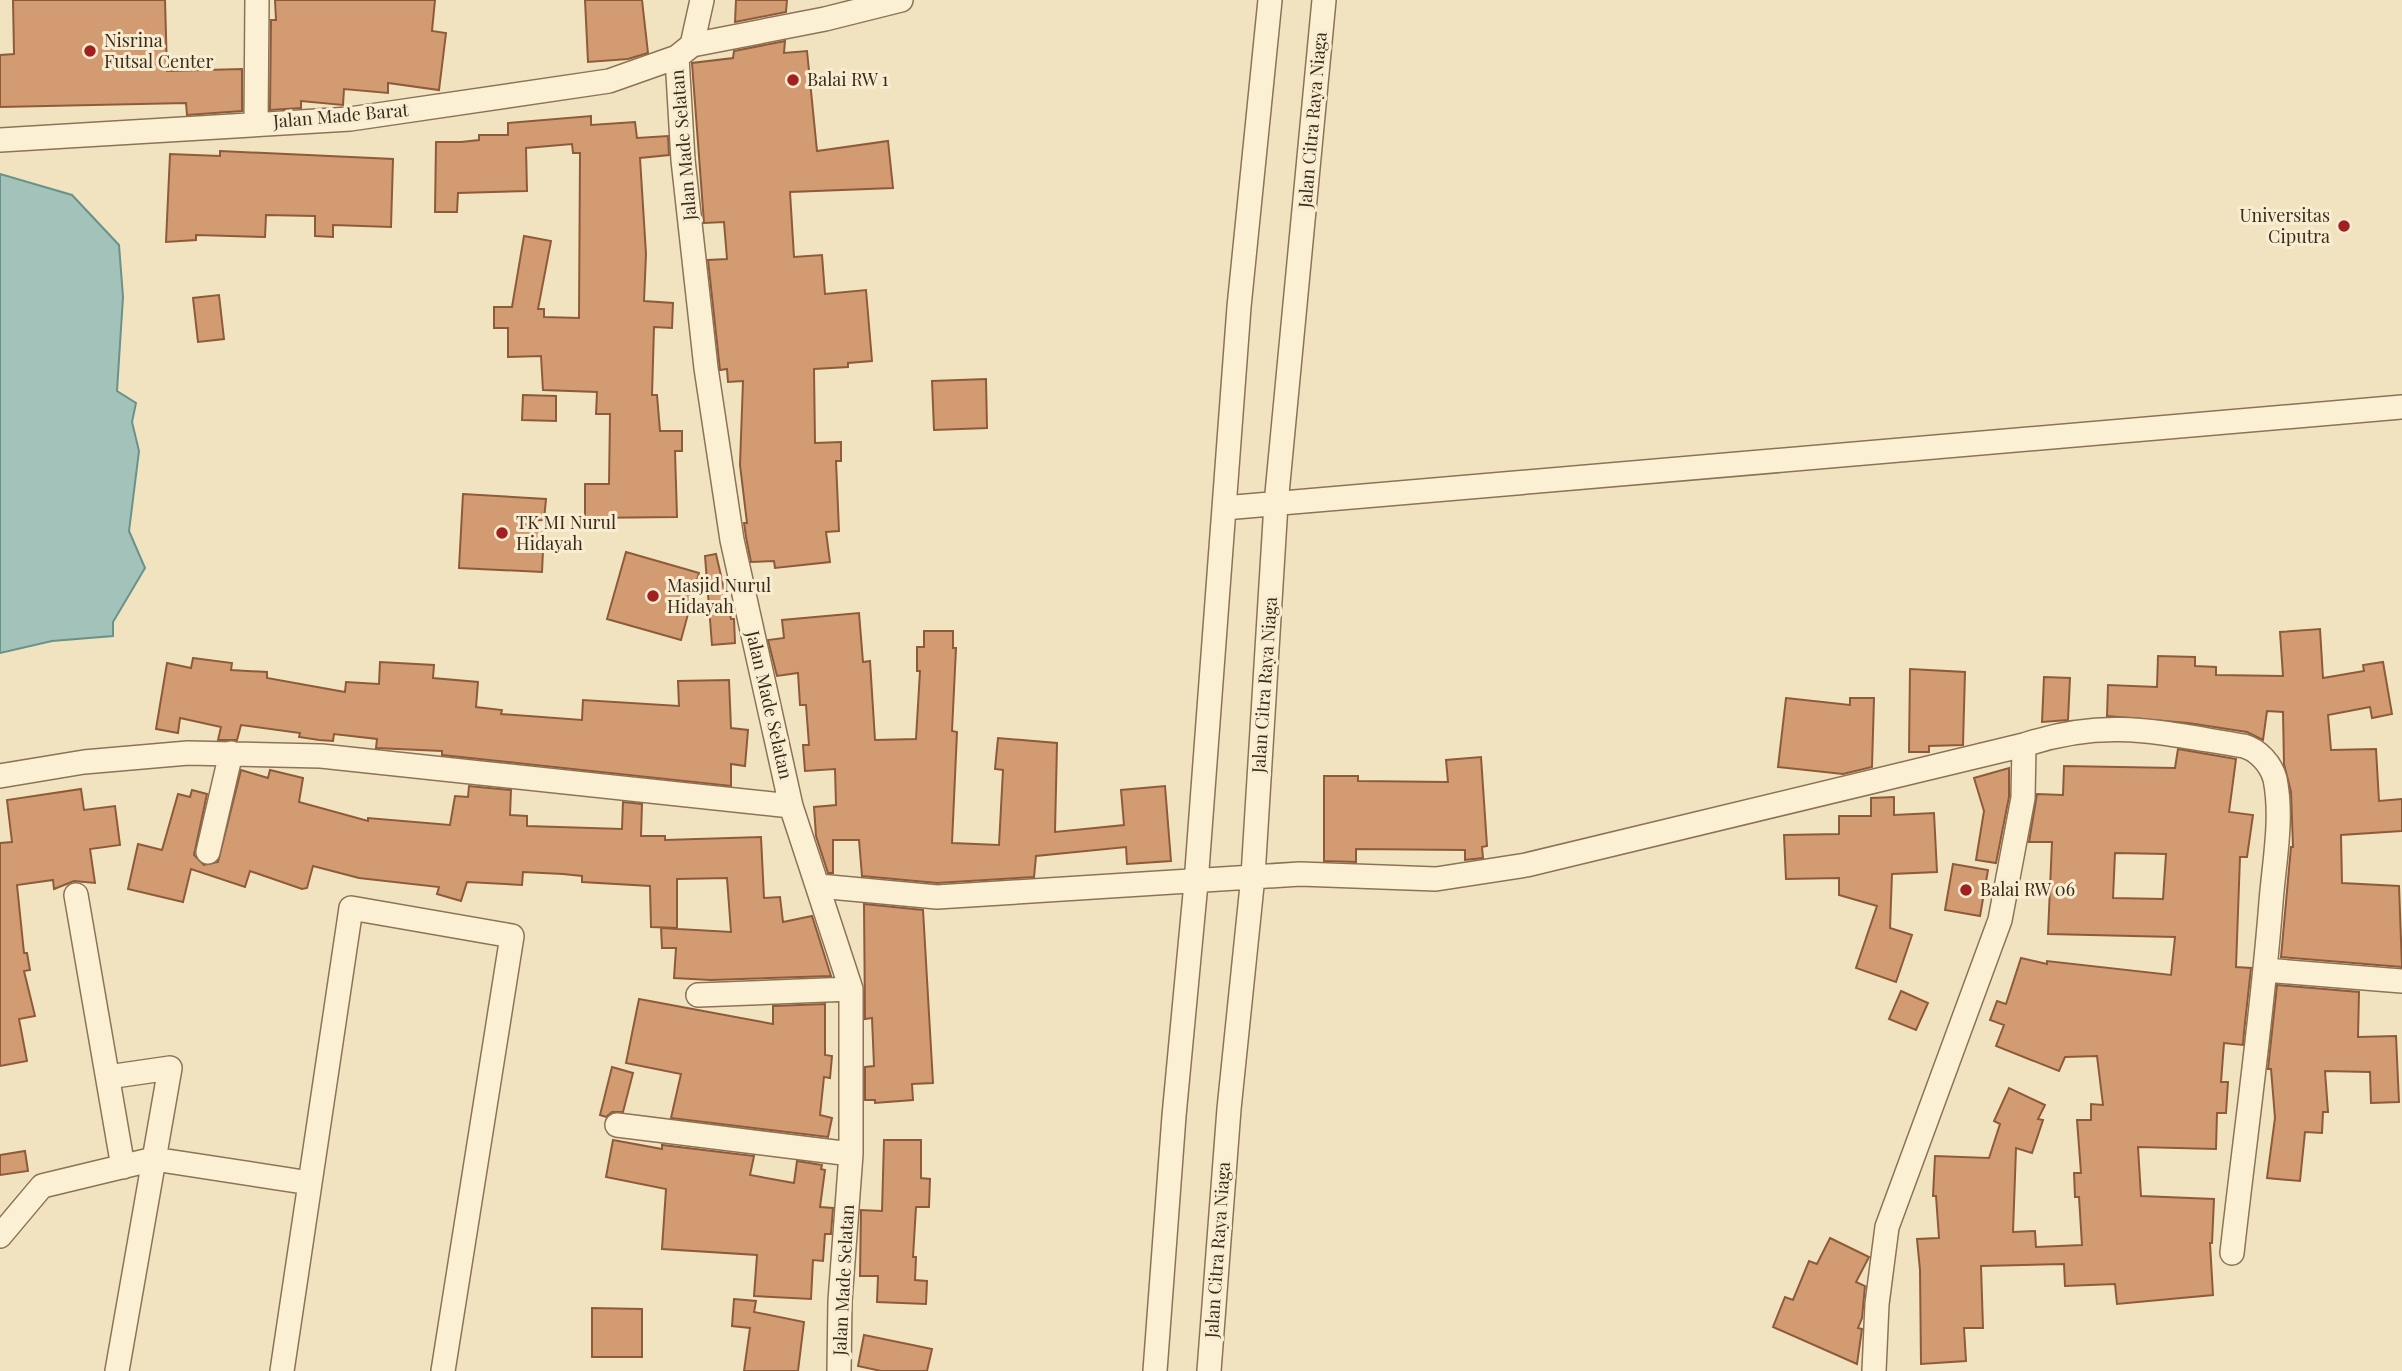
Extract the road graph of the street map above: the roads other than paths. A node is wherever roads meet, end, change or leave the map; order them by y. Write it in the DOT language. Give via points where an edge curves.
graph roads {
  1 [pos="257,0"];
  2 [pos="702,0"];
  3 [pos="901,0"];
  4 [pos="1270,0"];
  5 [pos="1324,0"];
  6 [pos="685,51"];
  7 [pos="256,124"];
  8 [pos="0,140"];
  9 [pos="2402,407"];
  10 [pos="1276,504"];
  11 [pos="1224,508"];
  12 [pos="2024,745"];
  13 [pos="231,753"];
  14 [pos="0,776"];
  15 [pos="792,806"];
  16 [pos="208,852"];
  17 [pos="1253,876"];
  18 [pos="1196,883"];
  19 [pos="818,886"];
  20 [pos="76,895"];
  21 [pos="2265,970"];
  22 [pos="2402,981"];
  23 [pos="851,989"];
  24 [pos="698,995"];
  25 [pos="108,1077"];
  26 [pos="617,1125"];
  27 [pos="851,1154"];
  28 [pos="155,1159"];
  29 [pos="123,1167"];
  30 [pos="310,1183"];
  31 [pos="0,1236"];
  32 [pos="2232,1253"];
  33 [pos="117,1371"];
  34 [pos="282,1371"];
  35 [pos="443,1371"];
  36 [pos="839,1371"];
  37 [pos="1155,1371"];
  38 [pos="1209,1371"];
  39 [pos="1874,1371"];
  1 -- 7 [label="street"];
  2 -- 6 [label="street, Jalan Made Selatan"];
  3 -- 6 [label="street, Jalan Made Barat"];
  4 -- 11 [label="street"];
  5 -- 10 [label="street, Jalan Citra Raya Niaga"];
  6 -- 7 [label="street, Jalan Made Barat" via="609,81 351,119"];
  6 -- 15 [label="street, Jalan Made Selatan" via="683,160 704,354 732,540"];
  7 -- 8 [label="street, Jalan Made Barat"];
  9 -- 10 [label="street"];
  10 -- 11 [label="street"];
  10 -- 17 [label="street, Jalan Citra Raya Niaga"];
  11 -- 18 [label="street"];
  12 -- 17 [label="street" via="1514,867 1436,879"];
  12 -- 21 [label="street" via="2095,728 2128,728 2244,746 2261,756 2275,778 2277,821"];
  12 -- 39 [label="street" via="2023,798 2000,920 1887,1227"];
  13 -- 14 [label="street" via="188,752 84,762"];
  13 -- 15 [label="street" via="321,755"];
  13 -- 16 [label="street"];
  15 -- 19 [label="street, Jalan Made Selatan"];
  17 -- 18 [label="street"];
  17 -- 38 [label="street, Jalan Citra Raya Niaga"];
  18 -- 19 [label="street" via="937,897"];
  18 -- 37 [label="street"];
  19 -- 23 [label="street, Jalan Made Selatan"];
  20 -- 25 [label="street"];
  21 -- 22 [label="street"];
  21 -- 32 [label="street"];
  23 -- 24 [label="street"];
  23 -- 27 [label="street, Jalan Made Selatan"];
  25 -- 28 [label="street" via="170,1068"];
  25 -- 29 [label="street"];
  26 -- 27 [label="street"];
  27 -- 36 [label="street, Jalan Made Selatan"];
  28 -- 29 [label="street"];
  28 -- 30 [label="street"];
  28 -- 33 [label="street"];
  29 -- 31 [label="street" via="42,1186"];
  30 -- 34 [label="street"];
  30 -- 35 [label="street" via="351,908 512,936"];
}
